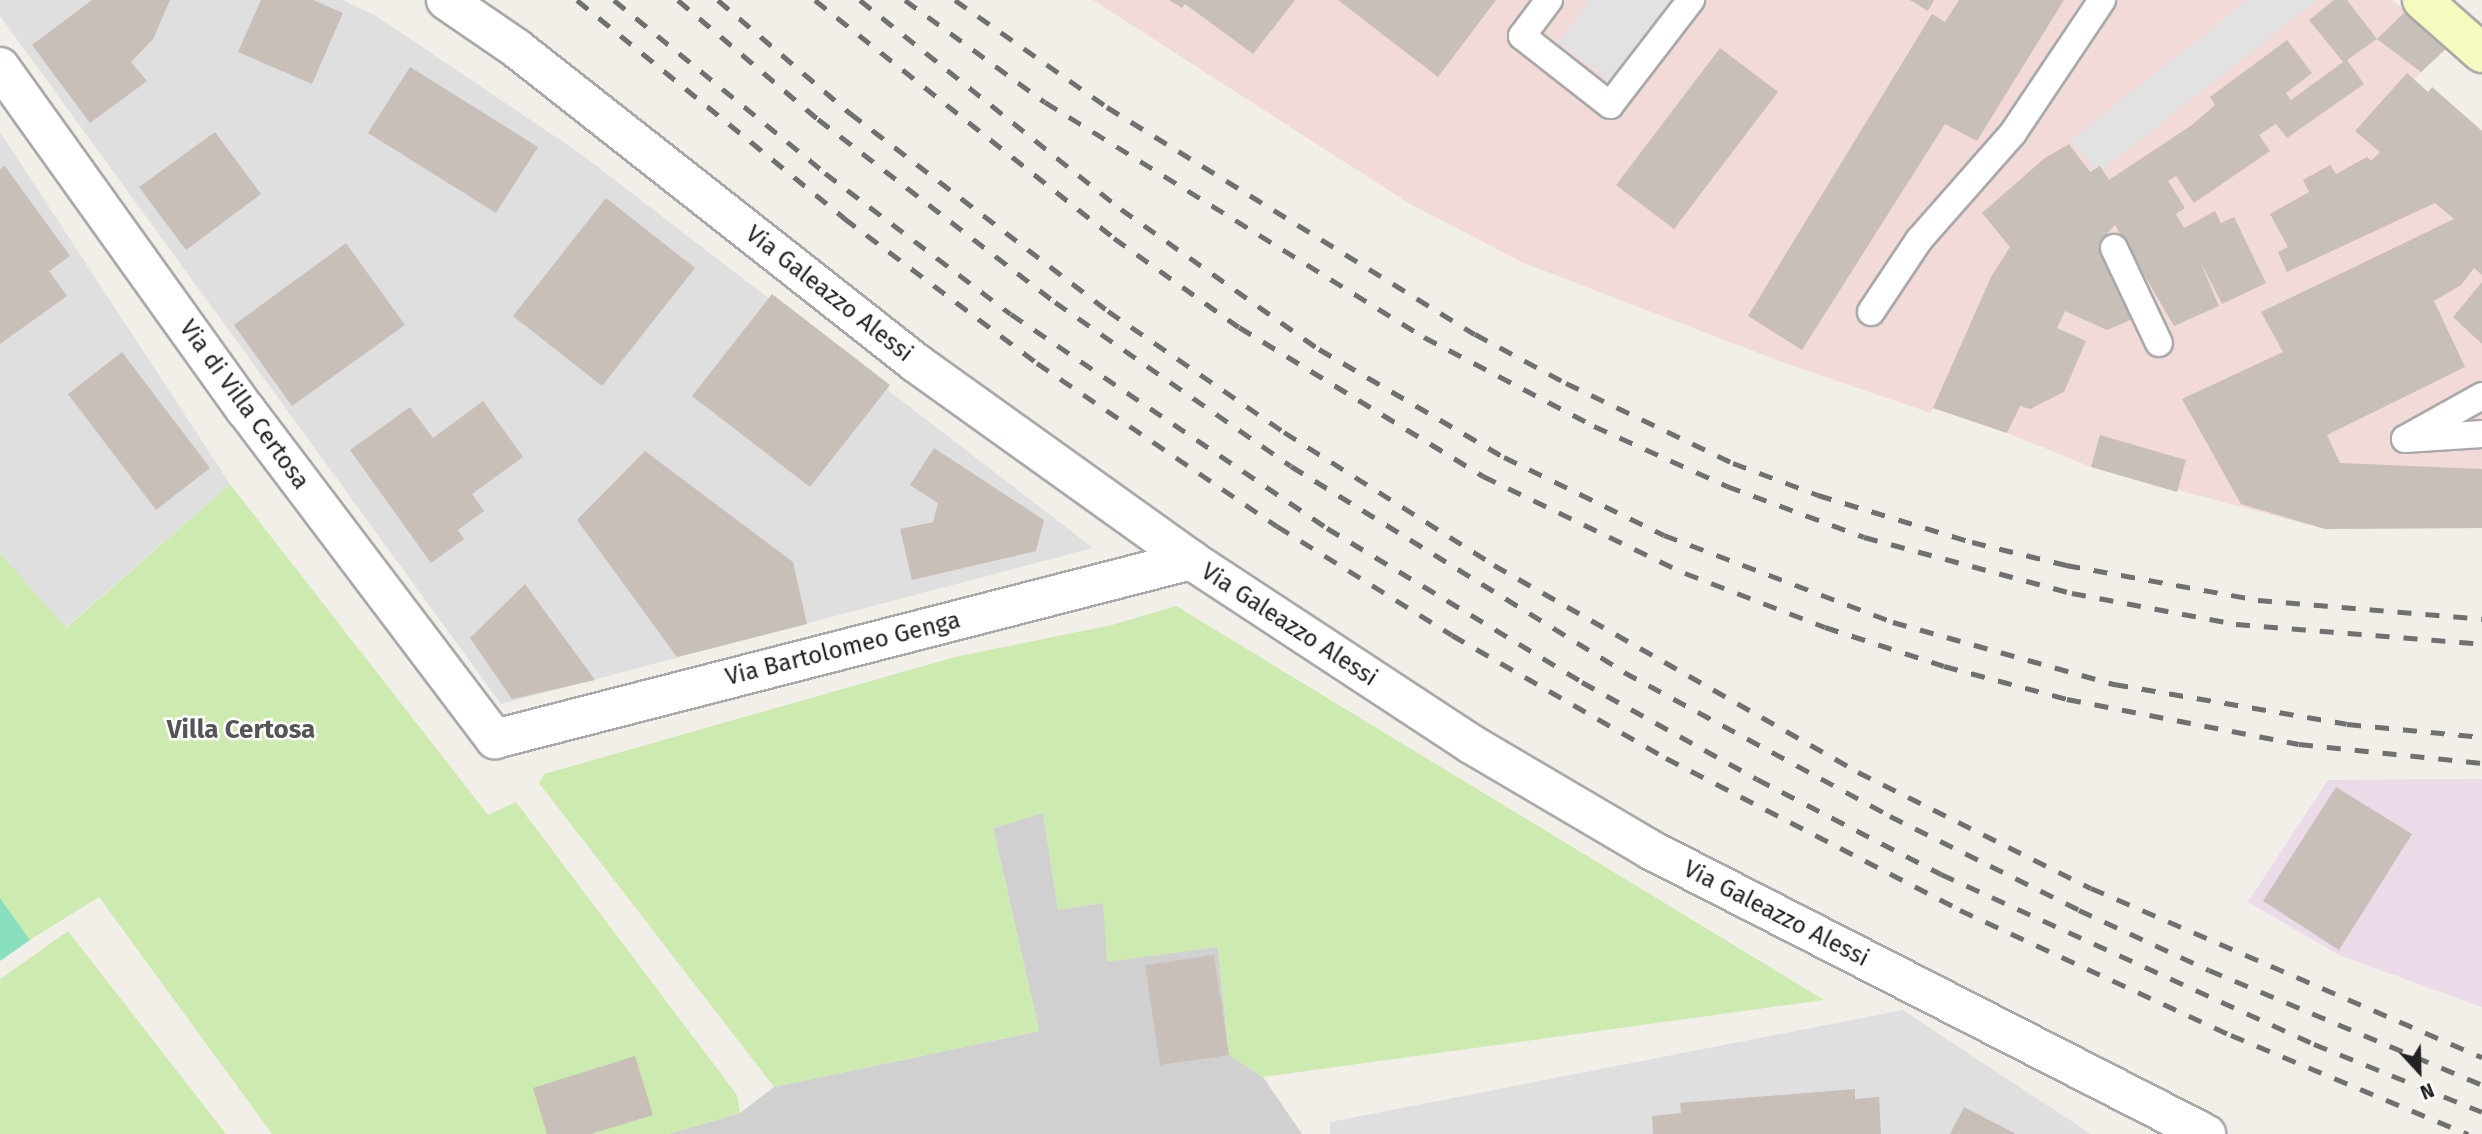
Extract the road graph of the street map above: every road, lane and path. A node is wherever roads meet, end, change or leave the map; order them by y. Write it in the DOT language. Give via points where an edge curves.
graph roads {
  1 [pos="446,0"];
  2 [pos="1549,0"];
  3 [pos="1691,0"];
  4 [pos="2102,0"];
  5 [pos="2422,0"];
  6 [pos="2482,53"];
  7 [pos="0,67"];
  8 [pos="2114,248"];
  9 [pos="1871,312"];
  10 [pos="2159,342"];
  11 [pos="2482,396"];
  12 [pos="2482,434"];
  13 [pos="1191,560"];
  14 [pos="495,739"];
  15 [pos="2206,1134"];
  1 -- 13 [label="street, Via Galeazzo Alessi" via="516,48 916,363"];
  2 -- 3 [label="lane" via="1522,36 1610,105"];
  4 -- 9 [label="lane" via="2013,133 1919,240"];
  5 -- 6 [label="street"];
  7 -- 14 [label="street, Via di Villa Certosa" via="246,410"];
  8 -- 10 [label="lane"];
  11 -- 12 [label="lane" via="2405,439"];
  13 -- 14 [label="street, Via Bartolomeo Genga"];
  13 -- 15 [label="street, Via Galeazzo Alessi" via="1471,744 1649,849"];
}
